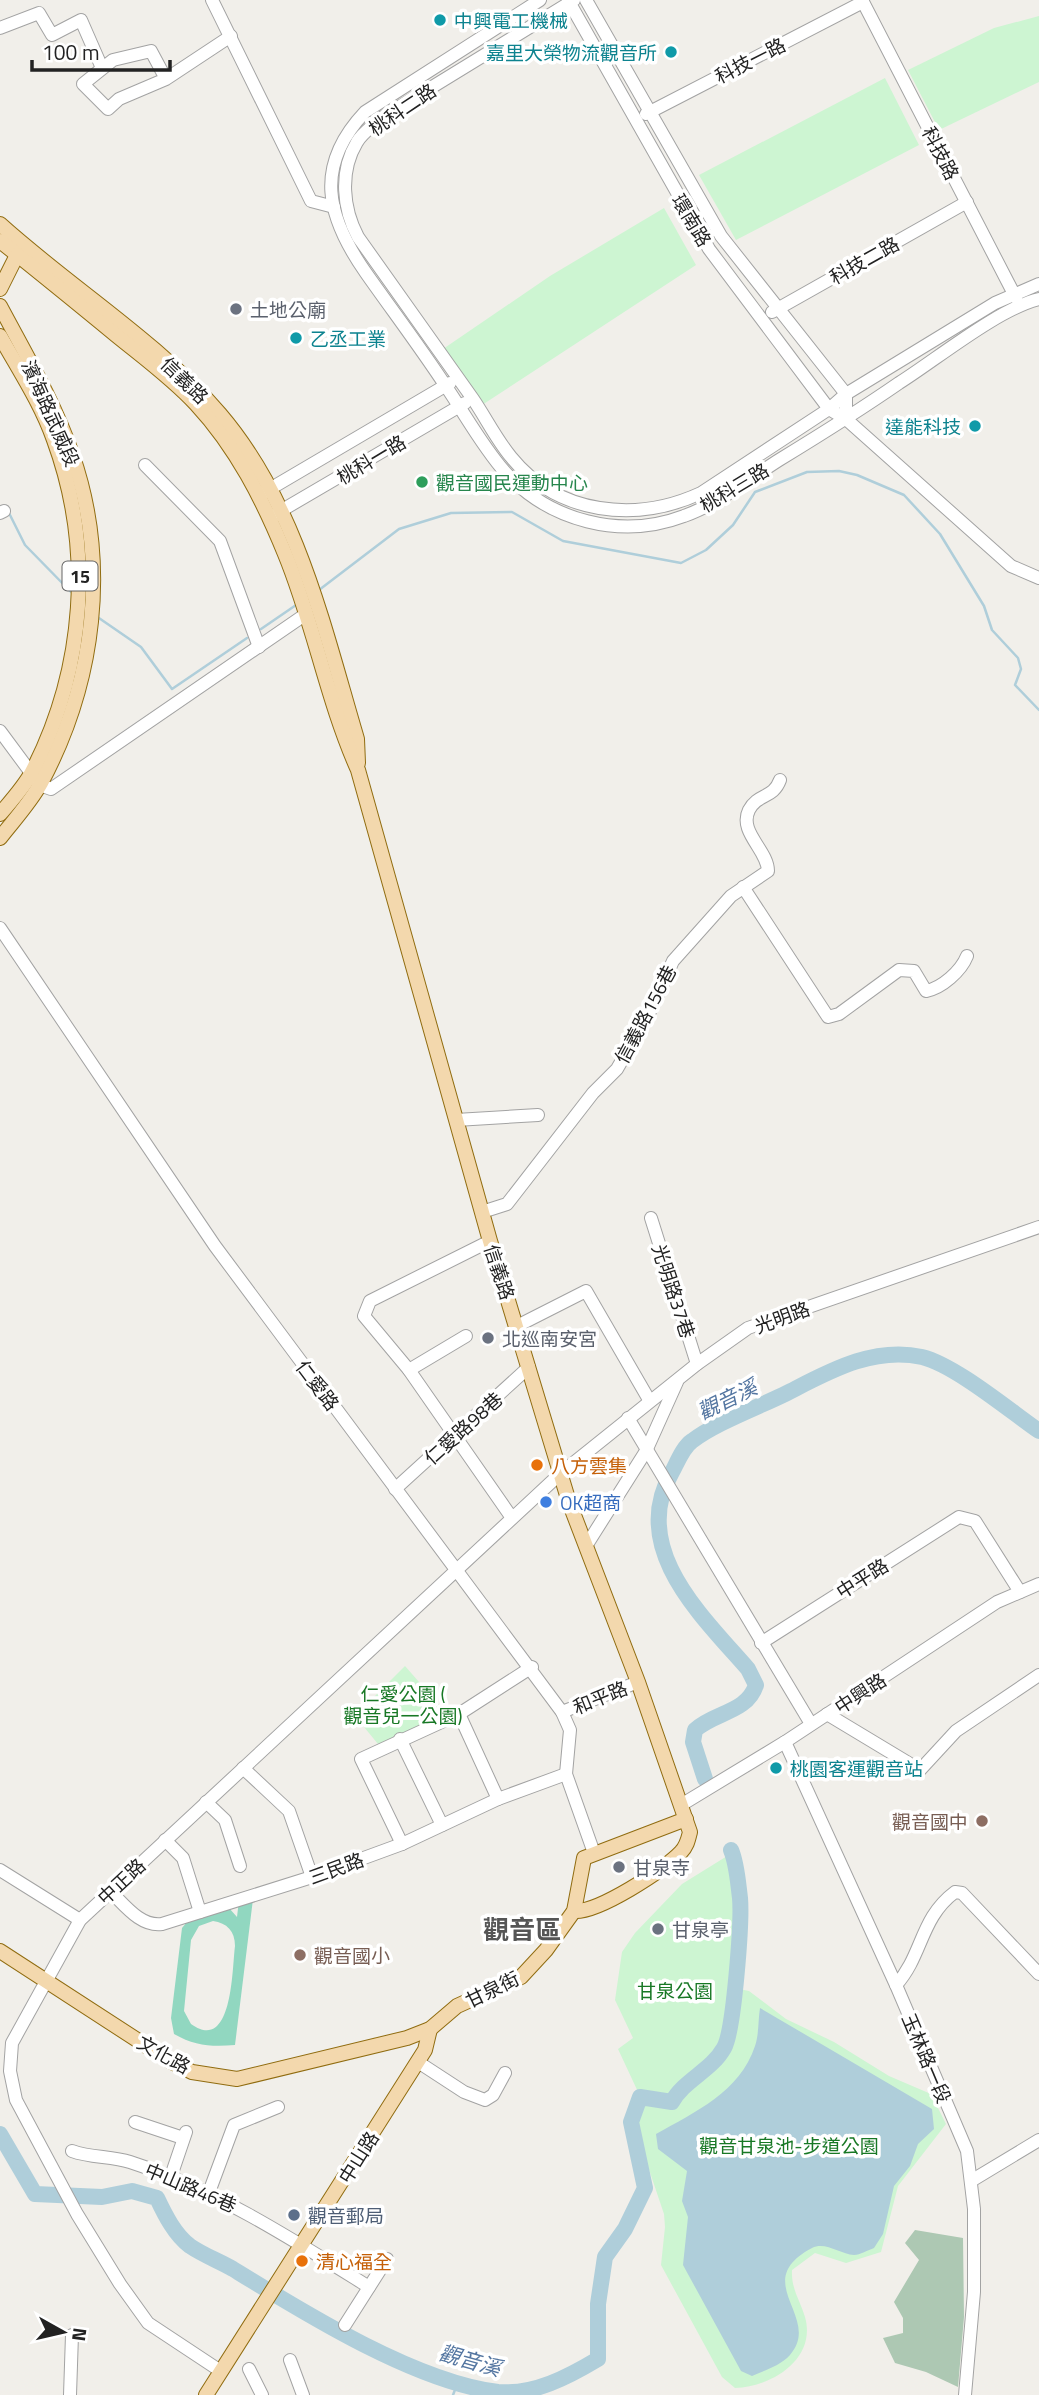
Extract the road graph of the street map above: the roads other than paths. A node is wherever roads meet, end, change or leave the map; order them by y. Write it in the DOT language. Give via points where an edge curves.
graph roads {
  1 [pos="212,0"];
  2 [pos="540,0"];
  3 [pos="586,0"];
  4 [pos="571,1"];
  5 [pos="863,1"];
  6 [pos="0,28"];
  7 [pos="231,36"];
  8 [pos="102,68"];
  9 [pos="166,79"];
  10 [pos="651,110"];
  11 [pos="637,120"];
  12 [pos="967,202"];
  13 [pos="334,207"];
  14 [pos="0,224"];
  15 [pos="0,241"];
  16 [pos="17,255"];
  17 [pos="1039,285"];
  18 [pos="0,289"];
  19 [pos="1013,294"];
  20 [pos="1039,299"];
  21 [pos="0,306"];
  22 [pos="1020,307"];
  23 [pos="777,309"];
  24 [pos="763,318"];
  25 [pos="0,336"];
  26 [pos="451,383"];
  27 [pos="846,394"];
  28 [pos="472,399"];
  29 [pos="459,407"];
  30 [pos="829,409"];
  31 [pos="846,419"];
  32 [pos="145,465"];
  33 [pos="263,493"];
  34 [pos="275,515"];
  35 [pos="1039,578"];
  36 [pos="309,608"];
  37 [pos="258,646"];
  38 [pos="0,732"];
  39 [pos="36,779"];
  40 [pos="780,780"];
  41 [pos="0,814"];
  42 [pos="0,838"];
  43 [pos="743,887"];
  44 [pos="0,928"];
  45 [pos="967,956"];
  46 [pos="538,1115"];
  47 [pos="456,1120"];
  48 [pos="482,1212"];
  49 [pos="651,1218"];
  50 [pos="1039,1227"];
  51 [pos="490,1241"];
  52 [pos="517,1326"];
  53 [pos="466,1336"];
  54 [pos="697,1364"];
  55 [pos="529,1367"];
  56 [pos="409,1370"];
  57 [pos="678,1381"];
  58 [pos="648,1398"];
  59 [pos="628,1419"];
  60 [pos="455,1437"];
  61 [pos="650,1456"];
  62 [pos="561,1473"];
  63 [pos="395,1489"];
  64 [pos="512,1518"];
  65 [pos="586,1546"];
  66 [pos="456,1570"];
  67 [pos="1039,1584"];
  68 [pos="1020,1592"];
  69 [pos="761,1643"];
  70 [pos="532,1667"];
  71 [pos="1039,1675"];
  72 [pos="638,1682"];
  73 [pos="562,1712"];
  74 [pos="459,1714"];
  75 [pos="827,1714"];
  76 [pos="811,1724"];
  77 [pos="400,1739"];
  78 [pos="785,1742"];
  79 [pos="243,1768"];
  80 [pos="566,1774"];
  81 [pos="498,1799"];
  82 [pos="206,1802"];
  83 [pos="681,1805"];
  84 [pos="686,1819"];
  85 [pos="442,1825"];
  86 [pos="165,1840"];
  87 [pos="402,1844"];
  88 [pos="594,1853"];
  89 [pos="240,1866"];
  90 [pos="0,1870"];
  91 [pos="312,1877"];
  92 [pos="110,1891"];
  93 [pos="574,1911"];
  94 [pos="200,1912"];
  95 [pos="80,1920"];
  96 [pos="0,1951"];
  97 [pos="1039,1974"];
  98 [pos="45,1980"];
  99 [pos="897,1985"];
  100 [pos="430,2029"];
  101 [pos="418,2062"];
  102 [pos="505,2073"];
  103 [pos="278,2107"];
  104 [pos="135,2122"];
  105 [pos="1039,2140"];
  106 [pos="72,2151"];
  107 [pos="170,2179"];
  108 [pos="971,2181"];
  109 [pos="208,2195"];
  110 [pos="302,2245"];
  111 [pos="387,2259"];
  112 [pos="369,2287"];
  113 [pos="345,2325"];
  114 [pos="72,2335"];
  115 [pos="290,2360"];
  116 [pos="250,2368"];
  117 [pos="219,2370"];
  118 [pos="70,2395"];
  119 [pos="206,2395"];
  120 [pos="262,2395"];
  121 [pos="303,2395"];
  122 [pos="965,2395"];
  1 -- 7 [label="street"];
  2 -- 13 [label="street, 桃科二路" via="365,112 338,149 333,169"];
  3 -- 10 [label="street, 環南路"];
  4 -- 11 [label="street, 環南路"];
  4 -- 26 [label="street, 桃科二路" via="380,119 357,141 347,168 347,217"];
  5 -- 10 [label="street, 科技一路"];
  5 -- 12 [label="street, 科技路"];
  6 -- 8 [label="street" via="38,13 51,35 81,20"];
  7 -- 9 [label="street"];
  7 -- 13 [label="street" via="311,201"];
  8 -- 9 [label="street" via="113,60 151,51"];
  8 -- 9 [label="street" via="83,83 107,109"];
  10 -- 11 [label="street, 科技一路"];
  10 -- 23 [label="street, 環南路" via="701,206"];
  11 -- 24 [label="street, 環南路" via="709,249"];
  12 -- 19 [label="street, 科技路"];
  12 -- 23 [label="street, 科技二路"];
  13 -- 26 [label="street, 桃科二路" via="345,244"];
  14 -- 33 [label="main road, 信義路" via="193,386 237,436"];
  15 -- 16 [label="main road, 信義路"];
  16 -- 18 [label="main road"];
  16 -- 33 [label="main road, 信義路" via="161,371 195,404"];
  17 -- 19 [label="street, 桃科三路"];
  19 -- 22 [label="street, 科技路"];
  19 -- 27 [label="street, 桃科三路"];
  20 -- 22 [label="street, 桃科三路"];
  21 -- 39 [label="main road, 濱海路武威段 / 15" via="50,400 73,457 92,536 95,590 78,695"];
  22 -- 31 [label="street, 桃科三路"];
  23 -- 24 [label="street, 科技二路"];
  23 -- 27 [label="street, 環南路"];
  24 -- 30 [label="street, 環南路"];
  25 -- 39 [label="main road, 濱海路武威段 / 15" via="55,441 74,511 80,570 76,641"];
  26 -- 28 [label="street, 桃科三路"];
  26 -- 29 [label="street, 桃科三路"];
  26 -- 33 [label="street, 桃科一路"];
  27 -- 30 [label="street, 桃科三路"];
  27 -- 31 [label="street"];
  28 -- 29 [label="street, 桃科一路"];
  28 -- 30 [label="street, 桃科三路" via="526,473 560,497 609,511 665,507 701,493"];
  29 -- 31 [label="street, 桃科三路" via="526,492 577,520 621,526 684,516"];
  29 -- 34 [label="street, 桃科一路"];
  30 -- 31 [label="street, 環南路"];
  31 -- 35 [label="street, 環南路" via="1011,566"];
  32 -- 37 [label="street" via="220,541"];
  33 -- 34 [label="main road, 信義路"];
  34 -- 36 [label="main road, 信義路"];
  36 -- 37 [label="street"];
  36 -- 47 [label="main road, 信義路"];
  37 -- 39 [label="street" via="51,789"];
  38 -- 39 [label="street"];
  39 -- 41 [label="main road, 濱海路武威段 / 15"];
  39 -- 42 [label="main road, 濱海路武威段 / 15"];
  40 -- 43 [label="street, 信義路156巷" via="772,794 755,801 746,817 768,868"];
  43 -- 45 [label="street" via="828,1017 839,1014 899,970 914,971 926,991 933,989 962,967"];
  43 -- 48 [label="street, 信義路156巷" via="673,961 617,1069 507,1204"];
  44 -- 63 [label="street, 仁愛路" via="215,1247"];
  46 -- 47 [label="street"];
  47 -- 48 [label="main road, 信義路"];
  48 -- 51 [label="main road, 信義路"];
  49 -- 54 [label="street, 光明路37巷"];
  50 -- 54 [label="street, 光明路" via="748,1328"];
  51 -- 52 [label="main road, 信義路"];
  51 -- 56 [label="street" via="370,1301 364,1316"];
  52 -- 55 [label="main road, 信義路"];
  52 -- 58 [label="street" via="586,1291"];
  53 -- 56 [label="street"];
  54 -- 57 [label="street, 光明路"];
  55 -- 60 [label="street, 仁愛路98巷"];
  55 -- 62 [label="main road, 信義路"];
  56 -- 60 [label="street"];
  57 -- 59 [label="street, 光明路"];
  57 -- 61 [label="street"];
  59 -- 61 [label="street"];
  59 -- 62 [label="street, 光明路"];
  60 -- 63 [label="street, 仁愛路98巷"];
  60 -- 64 [label="street"];
  61 -- 65 [label="street"];
  61 -- 69 [label="street"];
  62 -- 64 [label="street, 中正路"];
  62 -- 65 [label="main road, 信義路"];
  63 -- 66 [label="street, 仁愛路"];
  64 -- 66 [label="street, 中正路"];
  65 -- 72 [label="main road, 信義路"];
  66 -- 70 [label="street, 仁愛路"];
  66 -- 79 [label="street, 中正路"];
  67 -- 68 [label="street, 中興路"];
  68 -- 69 [label="street, 中平路" via="975,1521 959,1517"];
  68 -- 75 [label="street, 中興路" via="997,1602"];
  69 -- 76 [label="street"];
  70 -- 73 [label="street, 仁愛路"];
  70 -- 74 [label="street"];
  71 -- 75 [label="street" via="956,1731 920,1770"];
  72 -- 73 [label="street, 和平路"];
  72 -- 83 [label="main road, 信義路"];
  73 -- 80 [label="street, 仁愛路" via="570,1730"];
  74 -- 77 [label="street"];
  74 -- 81 [label="street"];
  75 -- 76 [label="street, 中興路"];
  76 -- 78 [label="street, 中興路"];
  77 -- 85 [label="street"];
  77 -- 87 [label="street" via="361,1759"];
  78 -- 83 [label="street, 中興路"];
  78 -- 99 [label="street, 玉林路一段"];
  79 -- 82 [label="street, 中正路"];
  79 -- 91 [label="street" via="289,1811"];
  80 -- 81 [label="street, 三民路"];
  80 -- 88 [label="street, 仁愛路"];
  81 -- 85 [label="street, 三民路"];
  82 -- 86 [label="street, 中正路"];
  82 -- 89 [label="street" via="225,1820"];
  83 -- 84 [label="main road"];
  84 -- 88 [label="main road"];
  84 -- 93 [label="main road" via="690,1832 681,1852 611,1899"];
  85 -- 87 [label="street, 三民路"];
  86 -- 92 [label="street, 中正路"];
  86 -- 94 [label="street" via="183,1858"];
  87 -- 91 [label="street, 三民路"];
  88 -- 93 [label="main road, 甘泉街" via="583,1860"];
  90 -- 95 [label="street"];
  91 -- 94 [label="street, 三民路"];
  92 -- 94 [label="street, 三民路" via="151,1926"];
  92 -- 95 [label="street, 中正路"];
  93 -- 100 [label="main road, 甘泉街" via="521,1977 457,2006"];
  95 -- 98 [label="street, 中正路"];
  96 -- 98 [label="main road, 文化路"];
  97 -- 99 [label="street" via="962,1893 955,1892 930,1916 909,1970"];
  98 -- 100 [label="main road, 文化路" via="168,2060 192,2072 237,2079"];
  98 -- 117 [label="street, 中正路" via="12,2043 10,2071 16,2100 77,2214 148,2323"];
  99 -- 108 [label="street, 玉林路一段" via="967,2151"];
  100 -- 101 [label="main road, 中山路"];
  101 -- 102 [label="street" via="485,2100"];
  101 -- 110 [label="main road, 中山路"];
  103 -- 109 [label="street" via="234,2125"];
  104 -- 107 [label="street" via="184,2135"];
  105 -- 108 [label="street"];
  106 -- 107 [label="street, 中山路46巷" via="90,2158 128,2161"];
  107 -- 109 [label="street, 中山路46巷"];
  108 -- 122 [label="street, 玉林路一段" via="974,2292"];
  109 -- 110 [label="street, 中山路46巷" via="244,2210"];
  110 -- 112 [label="street, 中山路46巷"];
  110 -- 117 [label="main road, 中山路"];
  111 -- 112 [label="street"];
  112 -- 113 [label="street"];
  114 -- 118 [label="street"];
  115 -- 121 [label="street"];
  116 -- 120 [label="street"];
  117 -- 119 [label="main road, 中山路"];
}
